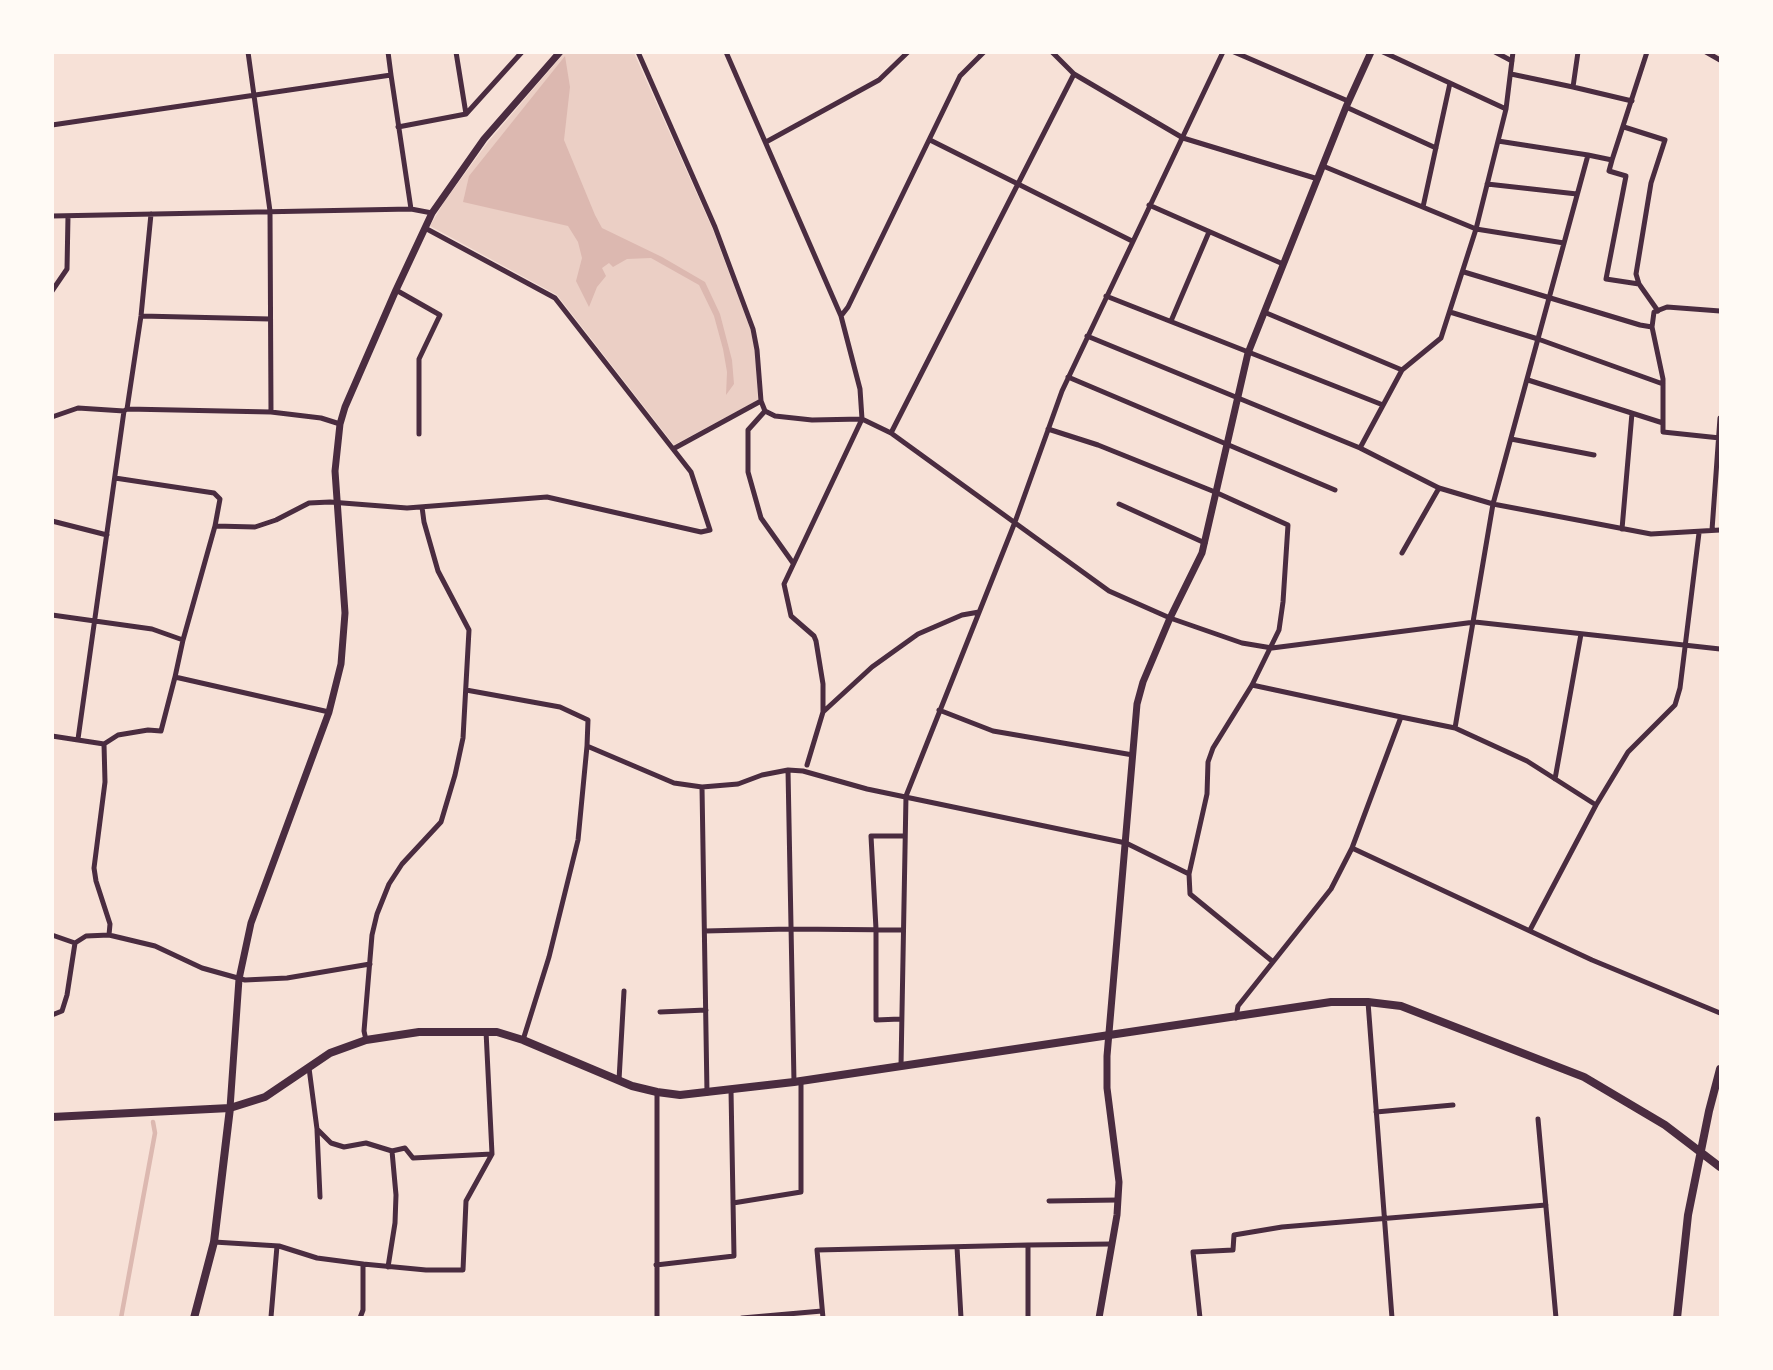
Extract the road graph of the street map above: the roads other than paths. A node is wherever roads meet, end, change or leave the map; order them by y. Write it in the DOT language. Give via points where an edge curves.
graph roads {
  1 [pos="248,52"];
  2 [pos="388,52"];
  3 [pos="456,52"];
  4 [pos="522,52"];
  5 [pos="559,52"];
  6 [pos="638,52"];
  7 [pos="726,52"];
  8 [pos="908,52"];
  9 [pos="984,52"];
  10 [pos="1052,52"];
  11 [pos="1223,52"];
  12 [pos="1234,52"];
  13 [pos="1370,52"];
  14 [pos="1383,52"];
  15 [pos="1495,52"];
  16 [pos="1513,52"];
  17 [pos="1578,52"];
  18 [pos="1647,52"];
  19 [pos="1706,52"];
  20 [pos="1720,60"];
  21 [pos="1512,61"];
  22 [pos="1074,74"];
  23 [pos="1511,74"];
  24 [pos="391,75"];
  25 [pos="1450,83"];
  26 [pos="1573,87"];
  27 [pos="254,96"];
  28 [pos="1632,101"];
  29 [pos="1347,104"];
  30 [pos="1506,110"];
  31 [pos="466,114"];
  32 [pos="52,125"];
  33 [pos="398,127"];
  34 [pos="1624,127"];
  35 [pos="1183,138"];
  36 [pos="930,140"];
  37 [pos="1498,141"];
  38 [pos="766,142"];
  39 [pos="1436,148"];
  40 [pos="1588,156"];
  41 [pos="1612,160"];
  42 [pos="1323,166"];
  43 [pos="1318,179"];
  44 [pos="1018,184"];
  45 [pos="1487,184"];
  46 [pos="1577,194"];
  47 [pos="1149,205"];
  48 [pos="1423,208"];
  49 [pos="411,209"];
  50 [pos="270,211"];
  51 [pos="151,214"];
  52 [pos="432,214"];
  53 [pos="52,216"];
  54 [pos="68,216"];
  55 [pos="425,228"];
  56 [pos="1476,229"];
  57 [pos="1209,232"];
  58 [pos="1132,241"];
  59 [pos="1564,243"];
  60 [pos="1283,264"];
  61 [pos="1464,272"];
  62 [pos="1639,284"];
  63 [pos="52,290"];
  64 [pos="396,290"];
  65 [pos="1106,296"];
  66 [pos="1548,296"];
  67 [pos="1658,311"];
  68 [pos="1720,311"];
  69 [pos="1264,312"];
  70 [pos="1450,312"];
  71 [pos="141,316"];
  72 [pos="841,316"];
  73 [pos="271,319"];
  74 [pos="1171,321"];
  75 [pos="1652,327"];
  76 [pos="1087,336"];
  77 [pos="1538,339"];
  78 [pos="1248,353"];
  79 [pos="1402,370"];
  80 [pos="1068,377"];
  81 [pos="1528,380"];
  82 [pos="1663,384"];
  83 [pos="1236,397"];
  84 [pos="761,401"];
  85 [pos="1383,405"];
  86 [pos="126,410"];
  87 [pos="765,411"];
  88 [pos="271,412"];
  89 [pos="1632,413"];
  90 [pos="52,417"];
  91 [pos="1720,418"];
  92 [pos="862,419"];
  93 [pos="1663,423"];
  94 [pos="340,424"];
  95 [pos="1048,429"];
  96 [pos="891,433"];
  97 [pos="419,434"];
  98 [pos="1720,438"];
  99 [pos="1511,439"];
  100 [pos="1226,444"];
  101 [pos="1360,447"];
  102 [pos="673,449"];
  103 [pos="1594,455"];
  104 [pos="115,478"];
  105 [pos="1438,488"];
  106 [pos="1335,490"];
  107 [pos="1215,492"];
  108 [pos="339,502"];
  109 [pos="1119,504"];
  110 [pos="1493,504"];
  111 [pos="422,507"];
  112 [pos="52,521"];
  113 [pos="1015,522"];
  114 [pos="215,526"];
  115 [pos="1622,529"];
  116 [pos="1712,530"];
  117 [pos="1720,530"];
  118 [pos="1699,533"];
  119 [pos="107,535"];
  120 [pos="1205,542"];
  121 [pos="1402,554"];
  122 [pos="793,563"];
  123 [pos="979,612"];
  124 [pos="52,615"];
  125 [pos="1170,618"];
  126 [pos="96,621"];
  127 [pos="1475,622"];
  128 [pos="1581,634"];
  129 [pos="183,640"];
  130 [pos="1686,646"];
  131 [pos="1272,649"];
  132 [pos="1720,649"];
  133 [pos="175,677"];
  134 [pos="1252,685"];
  135 [pos="466,690"];
  136 [pos="939,710"];
  137 [pos="329,712"];
  138 [pos="824,712"];
  139 [pos="1401,717"];
  140 [pos="1455,728"];
  141 [pos="52,736"];
  142 [pos="78,739"];
  143 [pos="104,744"];
  144 [pos="587,746"];
  145 [pos="1133,755"];
  146 [pos="807,765"];
  147 [pos="788,770"];
  148 [pos="1555,779"];
  149 [pos="702,788"];
  150 [pos="906,796"];
  151 [pos="1596,805"];
  152 [pos="903,836"];
  153 [pos="1126,843"];
  154 [pos="1352,848"];
  155 [pos="1189,874"];
  156 [pos="789,929"];
  157 [pos="876,929"];
  158 [pos="903,930"];
  159 [pos="1530,930"];
  160 [pos="705,931"];
  161 [pos="109,935"];
  162 [pos="52,936"];
  163 [pos="75,943"];
  164 [pos="1272,961"];
  165 [pos="370,964"];
  166 [pos="239,979"];
  167 [pos="624,991"];
  168 [pos="1368,1002"];
  169 [pos="706,1010"];
  170 [pos="660,1012"];
  171 [pos="1720,1013"];
  172 [pos="52,1015"];
  173 [pos="1236,1018"];
  174 [pos="900,1019"];
  175 [pos="486,1031"];
  176 [pos="1108,1035"];
  177 [pos="366,1040"];
  178 [pos="523,1040"];
  179 [pos="901,1066"];
  180 [pos="309,1068"];
  181 [pos="1720,1069"];
  182 [pos="619,1080"];
  183 [pos="797,1081"];
  184 [pos="731,1090"];
  185 [pos="657,1092"];
  186 [pos="707,1093"];
  187 [pos="1453,1105"];
  188 [pos="230,1108"];
  189 [pos="1376,1112"];
  190 [pos="52,1118"];
  191 [pos="1538,1119"];
  192 [pos="316,1126"];
  193 [pos="392,1151"];
  194 [pos="492,1154"];
  195 [pos="1720,1167"];
  196 [pos="320,1197"];
  197 [pos="1118,1200"];
  198 [pos="1049,1202"];
  199 [pos="733,1203"];
  200 [pos="1546,1205"];
  201 [pos="1384,1219"];
  202 [pos="214,1242"];
  203 [pos="1112,1244"];
  204 [pos="1028,1245"];
  205 [pos="277,1246"];
  206 [pos="957,1247"];
  207 [pos="363,1264"];
  208 [pos="656,1265"];
  209 [pos="388,1267"];
  210 [pos="823,1314"];
  211 [pos="271,1317"];
  212 [pos="194,1318"];
  213 [pos="360,1318"];
  214 [pos="657,1318"];
  215 [pos="742,1318"];
  216 [pos="961,1318"];
  217 [pos="1028,1318"];
  218 [pos="1099,1318"];
  219 [pos="1200,1318"];
  220 [pos="1392,1318"];
  221 [pos="1556,1318"];
  222 [pos="1677,1318"];
  1 -- 27 [label="street"];
  2 -- 24 [label="street"];
  3 -- 31 [label="street"];
  4 -- 31 [label="street"];
  5 -- 52 [label="street" via="484,139"];
  6 -- 84 [label="street" via="715,227 753,329"];
  7 -- 38 [label="street"];
  8 -- 38 [label="street" via="879,80"];
  9 -- 36 [label="street" via="960,76"];
  10 -- 22 [label="street"];
  11 -- 35 [label="street"];
  12 -- 29 [label="street"];
  13 -- 29 [label="street"];
  14 -- 25 [label="street"];
  15 -- 21 [label="street"];
  16 -- 21 [label="street"];
  17 -- 26 [label="street"];
  18 -- 28 [label="street"];
  19 -- 20 [label="street"];
  21 -- 23 [label="street"];
  22 -- 35 [label="street"];
  22 -- 44 [label="street"];
  23 -- 26 [label="street"];
  23 -- 30 [label="street"];
  24 -- 27 [label="street"];
  24 -- 33 [label="street"];
  25 -- 30 [label="street"];
  25 -- 39 [label="street"];
  26 -- 28 [label="street"];
  27 -- 32 [label="street"];
  27 -- 50 [label="street"];
  28 -- 34 [label="street"];
  29 -- 39 [label="street"];
  29 -- 42 [label="street"];
  30 -- 37 [label="street"];
  31 -- 33 [label="street"];
  33 -- 49 [label="street"];
  34 -- 41 [label="street"];
  34 -- 62 [label="street" via="1665,140 1651,183 1636,274"];
  35 -- 43 [label="street"];
  35 -- 47 [label="street"];
  36 -- 44 [label="street"];
  36 -- 72 [label="street"];
  37 -- 40 [label="street"];
  37 -- 45 [label="street"];
  38 -- 72 [label="street"];
  39 -- 48 [label="street"];
  40 -- 41 [label="street"];
  40 -- 46 [label="street"];
  41 -- 62 [label="street" via="1609,171 1626,176 1606,279"];
  42 -- 43 [label="street"];
  42 -- 48 [label="street"];
  43 -- 60 [label="street"];
  44 -- 58 [label="street"];
  44 -- 96 [label="street"];
  45 -- 46 [label="street"];
  45 -- 56 [label="street"];
  46 -- 59 [label="street"];
  47 -- 57 [label="street"];
  47 -- 58 [label="street"];
  48 -- 56 [label="street"];
  49 -- 50 [label="street"];
  49 -- 52 [label="street"];
  50 -- 51 [label="street"];
  50 -- 73 [label="street"];
  51 -- 54 [label="street"];
  51 -- 71 [label="street"];
  52 -- 55 [label="street"];
  53 -- 54 [label="street"];
  54 -- 63 [label="street" via="67,269"];
  55 -- 64 [label="street"];
  55 -- 102 [label="street" via="555,298"];
  56 -- 59 [label="street"];
  56 -- 61 [label="street"];
  57 -- 60 [label="street"];
  57 -- 74 [label="street"];
  58 -- 65 [label="street"];
  59 -- 66 [label="street"];
  60 -- 69 [label="street"];
  61 -- 66 [label="street"];
  61 -- 70 [label="street"];
  62 -- 67 [label="street"];
  64 -- 94 [label="street"];
  64 -- 97 [label="street" via="440,315 419,359"];
  65 -- 74 [label="street"];
  65 -- 76 [label="street"];
  66 -- 75 [label="street"];
  66 -- 77 [label="street"];
  67 -- 68 [label="street" via="1667,307"];
  67 -- 75 [label="street"];
  69 -- 78 [label="street"];
  69 -- 79 [label="street"];
  70 -- 77 [label="street"];
  70 -- 79 [label="street" via="1441,338"];
  71 -- 73 [label="street"];
  71 -- 86 [label="street"];
  72 -- 92 [label="street" via="860,389"];
  73 -- 88 [label="street"];
  74 -- 78 [label="street"];
  75 -- 82 [label="street"];
  76 -- 80 [label="street"];
  76 -- 83 [label="street"];
  77 -- 81 [label="street"];
  77 -- 82 [label="street"];
  78 -- 83 [label="street"];
  78 -- 85 [label="street"];
  79 -- 85 [label="street"];
  80 -- 95 [label="street"];
  80 -- 100 [label="street"];
  81 -- 89 [label="street"];
  81 -- 99 [label="street"];
  82 -- 93 [label="street"];
  83 -- 100 [label="street"];
  83 -- 101 [label="street"];
  84 -- 87 [label="street"];
  84 -- 102 [label="street"];
  85 -- 101 [label="street"];
  86 -- 88 [label="street"];
  86 -- 90 [label="street" via="78,408"];
  86 -- 104 [label="street"];
  87 -- 92 [label="street" via="811,420"];
  87 -- 122 [label="street" via="748,430 748,472 761,518"];
  88 -- 94 [label="street"];
  89 -- 93 [label="street"];
  89 -- 115 [label="street"];
  91 -- 98 [label="street"];
  92 -- 96 [label="street"];
  92 -- 122 [label="street"];
  93 -- 98 [label="street" via="1663,432"];
  94 -- 108 [label="street" via="335,471"];
  95 -- 107 [label="street"];
  95 -- 113 [label="street"];
  96 -- 113 [label="street"];
  98 -- 116 [label="street"];
  99 -- 103 [label="street"];
  99 -- 110 [label="street"];
  100 -- 106 [label="street"];
  100 -- 107 [label="street"];
  101 -- 105 [label="street"];
  102 -- 111 [label="street" via="691,472 710,530 701,532 547,497"];
  104 -- 114 [label="street" via="214,493 220,499"];
  104 -- 119 [label="street"];
  105 -- 110 [label="street"];
  105 -- 121 [label="street"];
  107 -- 120 [label="street"];
  107 -- 131 [label="street" via="1289,524 1283,602"];
  108 -- 111 [label="street"];
  108 -- 114 [label="street" via="309,503 255,527"];
  108 -- 137 [label="street" via="345,613 341,664"];
  109 -- 120 [label="street"];
  110 -- 115 [label="street"];
  110 -- 127 [label="street"];
  111 -- 135 [label="street" via="439,571 469,630"];
  112 -- 119 [label="street"];
  113 -- 123 [label="street"];
  113 -- 125 [label="street" via="1109,591"];
  114 -- 129 [label="street"];
  115 -- 118 [label="street"];
  116 -- 117 [label="street"];
  116 -- 118 [label="street"];
  118 -- 130 [label="street"];
  119 -- 126 [label="street"];
  120 -- 125 [label="street"];
  122 -- 138 [label="street" via="784,590 791,616 816,641"];
  123 -- 136 [label="street"];
  123 -- 138 [label="street" via="918,634 872,667"];
  124 -- 126 [label="street"];
  125 -- 131 [label="street"];
  125 -- 145 [label="street" via="1137,704"];
  126 -- 129 [label="street" via="152,629"];
  126 -- 142 [label="street"];
  127 -- 128 [label="street"];
  127 -- 131 [label="street"];
  127 -- 140 [label="street"];
  128 -- 130 [label="street"];
  128 -- 148 [label="street"];
  129 -- 133 [label="street"];
  130 -- 132 [label="street"];
  130 -- 151 [label="street" via="1675,705 1629,752"];
  131 -- 134 [label="street"];
  133 -- 137 [label="street"];
  133 -- 143 [label="street" via="161,731 118,735"];
  134 -- 139 [label="street"];
  134 -- 155 [label="street" via="1208,762 1207,794"];
  135 -- 144 [label="street" via="560,707 589,720"];
  135 -- 165 [label="street" via="460,755 441,822 389,884 377,914"];
  136 -- 145 [label="street" via="993,731"];
  136 -- 150 [label="street"];
  137 -- 166 [label="street" via="251,923"];
  138 -- 146 [label="street"];
  139 -- 140 [label="street"];
  139 -- 154 [label="street"];
  140 -- 148 [label="street"];
  141 -- 142 [label="street"];
  142 -- 143 [label="street"];
  143 -- 161 [label="street" via="105,782 94,868"];
  144 -- 149 [label="street" via="674,783"];
  144 -- 178 [label="street" via="578,840"];
  145 -- 153 [label="street"];
  147 -- 149 [label="street"];
  147 -- 150 [label="street"];
  147 -- 156 [label="street"];
  148 -- 151 [label="street"];
  149 -- 160 [label="street"];
  150 -- 152 [label="street"];
  150 -- 153 [label="street"];
  151 -- 159 [label="street"];
  152 -- 157 [label="street" via="872,836"];
  152 -- 158 [label="street"];
  153 -- 155 [label="street"];
  153 -- 176 [label="street"];
  154 -- 159 [label="street"];
  154 -- 164 [label="street" via="1331,889"];
  155 -- 164 [label="street" via="1190,894"];
  156 -- 157 [label="street"];
  156 -- 160 [label="street"];
  156 -- 183 [label="street"];
  157 -- 158 [label="street"];
  157 -- 174 [label="street" via="876,1020"];
  158 -- 174 [label="street"];
  159 -- 171 [label="street"];
  160 -- 169 [label="street"];
  161 -- 163 [label="street" via="86,936"];
  161 -- 166 [label="street" via="155,946"];
  162 -- 163 [label="street"];
  163 -- 172 [label="street" via="62,1011"];
  164 -- 173 [label="street" via="1238,1006"];
  165 -- 166 [label="street" via="264,981"];
  165 -- 177 [label="street"];
  166 -- 188 [label="street"];
  167 -- 182 [label="street"];
  168 -- 173 [label="main road" via="1331,1002"];
  168 -- 189 [label="street"];
  168 -- 195 [label="main road" via="1401,1006 1584,1077 1665,1125"];
  169 -- 170 [label="street"];
  169 -- 186 [label="street"];
  173 -- 176 [label="main road"];
  174 -- 179 [label="street"];
  175 -- 177 [label="main road" via="419,1032"];
  175 -- 178 [label="main road"];
  175 -- 194 [label="street"];
  176 -- 179 [label="main road"];
  176 -- 197 [label="street" via="1107,1088"];
  177 -- 180 [label="main road"];
  178 -- 182 [label="main road"];
  179 -- 183 [label="main road"];
  180 -- 188 [label="main road" via="265,1097"];
  180 -- 192 [label="street"];
  181 -- 222 [label="main road" via="1688,1215"];
  182 -- 185 [label="main road"];
  183 -- 184 [label="main road"];
  183 -- 199 [label="street" via="801,1192"];
  184 -- 186 [label="main road"];
  184 -- 199 [label="street"];
  185 -- 186 [label="main road"];
  185 -- 208 [label="street"];
  187 -- 189 [label="street"];
  188 -- 190 [label="main road"];
  188 -- 202 [label="main road"];
  189 -- 201 [label="street"];
  191 -- 200 [label="street"];
  192 -- 193 [label="street" via="331,1143 344,1147 366,1143"];
  192 -- 196 [label="street"];
  193 -- 194 [label="street" via="405,1147 413,1157"];
  193 -- 209 [label="street" via="396,1195"];
  194 -- 209 [label="street" via="466,1201 463,1270"];
  197 -- 198 [label="street"];
  197 -- 203 [label="street"];
  199 -- 208 [label="street" via="734,1256"];
  200 -- 201 [label="street"];
  200 -- 221 [label="street"];
  201 -- 219 [label="street" via="1234,1235 1233,1250 1193,1252"];
  201 -- 220 [label="street"];
  202 -- 205 [label="street"];
  202 -- 212 [label="main road"];
  203 -- 204 [label="street"];
  203 -- 218 [label="street"];
  204 -- 206 [label="street"];
  204 -- 217 [label="street"];
  205 -- 207 [label="street" via="317,1258"];
  205 -- 211 [label="street"];
  206 -- 210 [label="street" via="817,1251"];
  206 -- 216 [label="street"];
  207 -- 209 [label="street"];
  207 -- 213 [label="street"];
  208 -- 214 [label="street"];
  210 -- 215 [label="street"];
}
